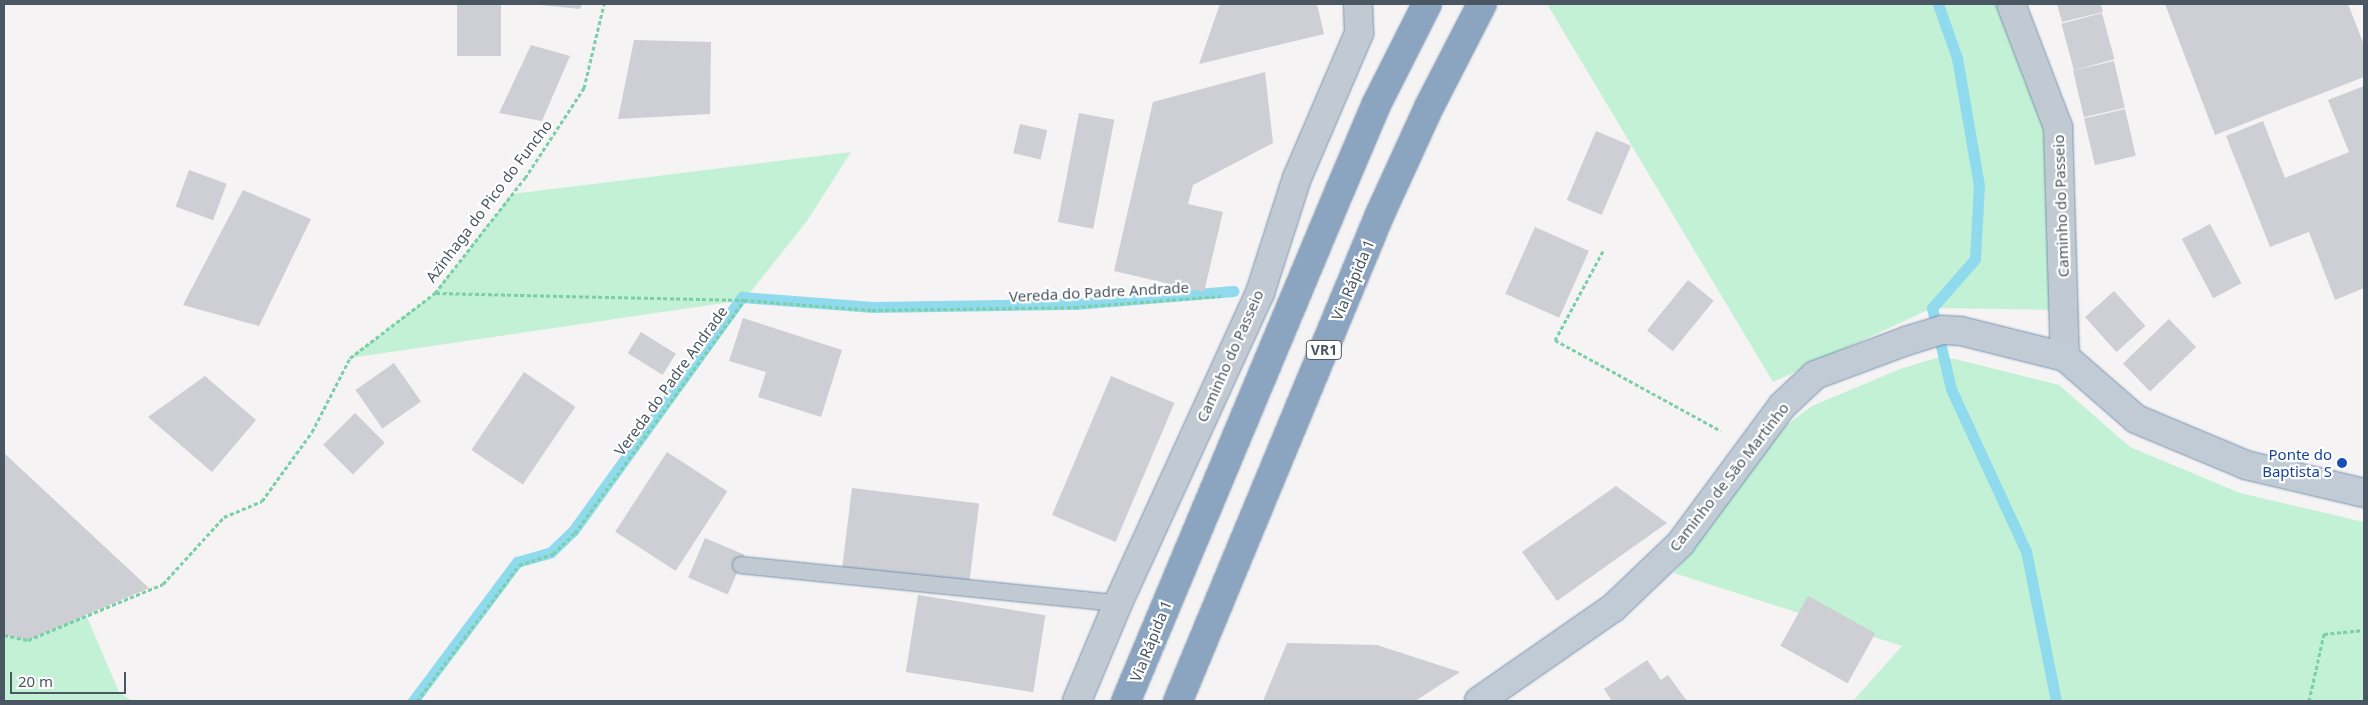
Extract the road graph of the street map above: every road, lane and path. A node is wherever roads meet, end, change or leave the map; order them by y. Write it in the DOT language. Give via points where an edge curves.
graph roads {
  1 [pos="604,4"];
  2 [pos="1358,4"];
  3 [pos="1427,4"];
  4 [pos="1482,4"];
  5 [pos="2011,4"];
  6 [pos="1603,251"];
  7 [pos="435,293"];
  8 [pos="1260,293"];
  9 [pos="744,300"];
  10 [pos="2065,357"];
  11 [pos="1750,447"];
  12 [pos="2364,493"];
  13 [pos="741,565"];
  14 [pos="1118,603"];
  15 [pos="2364,630"];
  16 [pos="4,635"];
  17 [pos="417,701"];
  18 [pos="1077,701"];
  19 [pos="1126,701"];
  20 [pos="1178,701"];
  21 [pos="1479,701"];
  22 [pos="2309,701"];
  1 -- 7 [label="path, Azinhaga do Pico do Funcho" via="584,88 525,178"];
  2 -- 8 [label="street, Caminho do Passeio" via="1359,33 1297,178"];
  3 -- 19 [label="highway, Via Rápida 1" via="1376,106"];
  4 -- 20 [label="highway, Via Rápida 1 / VR1" via="1429,107 1380,214"];
  5 -- 10 [label="street, Caminho do Passeio" via="2058,127"];
  6 -- 11 [label="path" via="1555,340"];
  7 -- 9 [label="path"];
  7 -- 16 [label="path, Azinhaga do Pico do Funcho" via="350,358 312,432 262,501 224,518 164,584 28,640"];
  8 -- 9 [label="path, Vereda do Padre Andrade" via="1075,307 872,310"];
  8 -- 14 [label="street, Caminho do Passeio"];
  9 -- 17 [label="path, Vereda do Padre Andrade" via="575,533 553,554 519,565"];
  10 -- 11 [label="street, Caminho de São Martinho" via="1961,331 1942,330 1815,375 1782,406"];
  10 -- 12 [label="street, Caminho de São Martinho" via="2136,419 2246,465"];
  11 -- 21 [label="street, Caminho de São Martinho" via="1680,544 1613,608"];
  13 -- 14 [label="lane"];
  14 -- 18 [label="street, Caminho do Passeio"];
  15 -- 22 [label="path" via="2324,634"];
}
